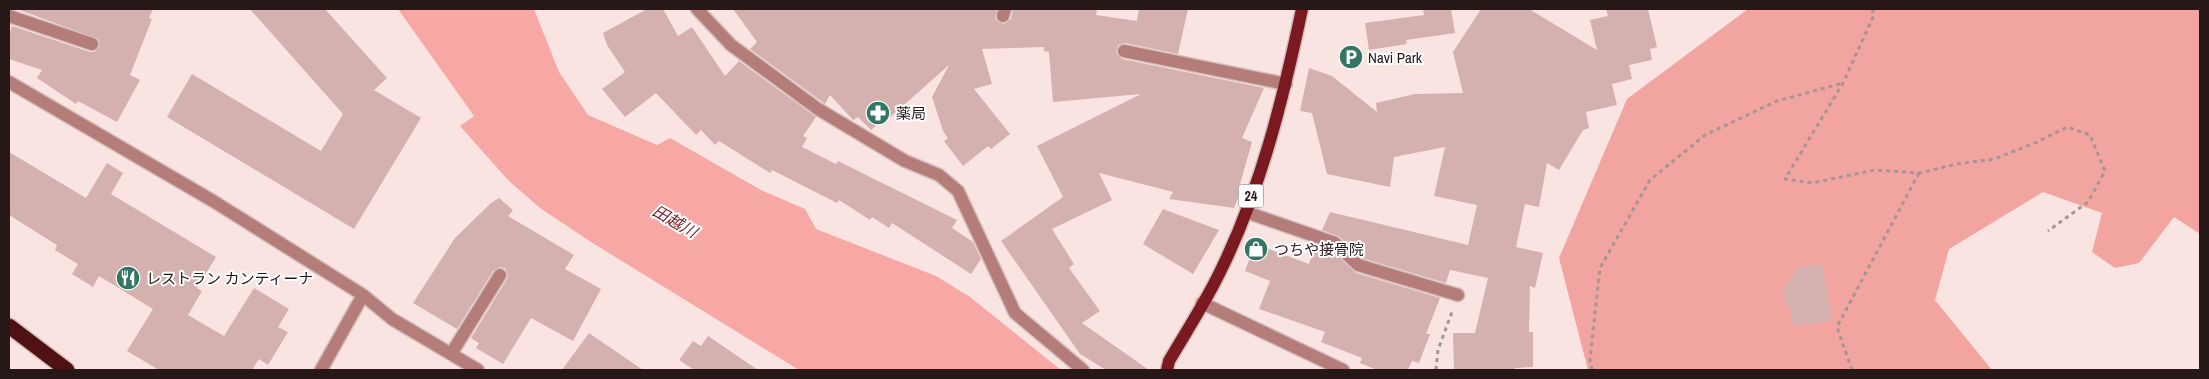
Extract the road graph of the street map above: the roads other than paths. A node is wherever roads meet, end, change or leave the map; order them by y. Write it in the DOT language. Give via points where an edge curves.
graph roads {
  1 [pos="698,9"];
  2 [pos="1302,9"];
  3 [pos="9,16"];
  4 [pos="92,44"];
  5 [pos="1124,51"];
  6 [pos="9,82"];
  7 [pos="1286,84"];
  8 [pos="1246,212"];
  9 [pos="500,275"];
  10 [pos="362,295"];
  11 [pos="1458,295"];
  12 [pos="1202,303"];
  13 [pos="9,326"];
  14 [pos="451,354"];
  15 [pos="68,370"];
  16 [pos="321,370"];
  17 [pos="478,370"];
  18 [pos="1083,370"];
  19 [pos="1168,370"];
  20 [pos="1343,370"];
  1 -- 18 [label="street" via="731,45 818,109 906,160 939,175 958,191 1015,313"];
  2 -- 7 [label="main road, 24"];
  3 -- 4 [label="street"];
  5 -- 7 [label="street"];
  6 -- 10 [label="street" via="213,201"];
  7 -- 8 [label="main road, 24"];
  8 -- 11 [label="street" via="1335,243 1358,265"];
  8 -- 12 [label="main road, 24" via="1220,273"];
  9 -- 14 [label="street"];
  10 -- 14 [label="street" via="392,319"];
  10 -- 16 [label="street"];
  12 -- 19 [label="main road, 24" via="1169,361"];
  12 -- 20 [label="street"];
  13 -- 15 [label="highway"];
  14 -- 17 [label="street"];
}
